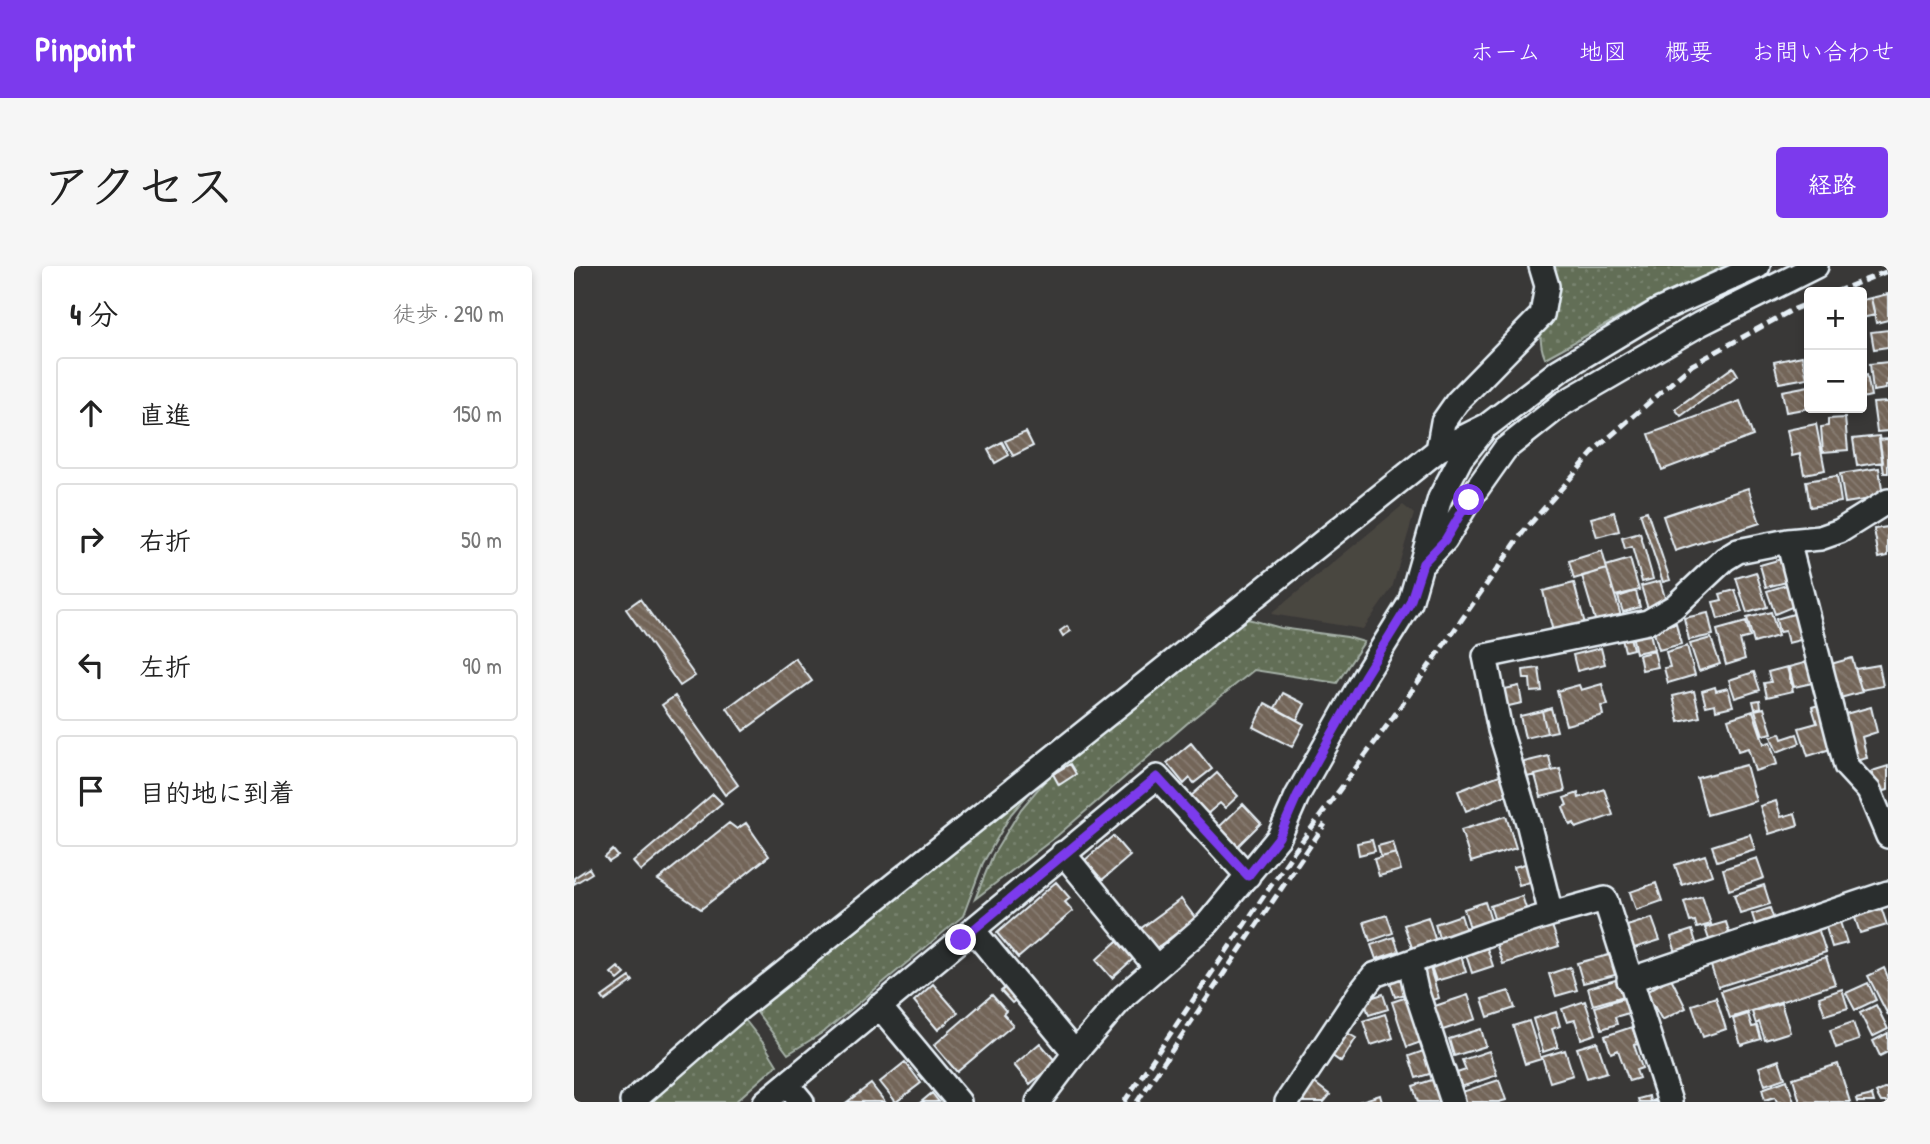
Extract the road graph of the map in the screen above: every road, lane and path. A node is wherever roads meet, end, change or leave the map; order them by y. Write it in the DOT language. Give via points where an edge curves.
graph roads {
  1 [pos="1541,266"];
  2 [pos="1758,266"];
  3 [pos="1816,266"];
  4 [pos="1488,425"];
  5 [pos="1438,450"];
  6 [pos="1888,501"];
  7 [pos="1788,541"];
  8 [pos="1423,563"];
  9 [pos="1888,836"];
  10 [pos="1063,853"];
  11 [pos="1248,876"];
  12 [pos="1888,893"];
  13 [pos="1551,914"];
  14 [pos="973,930"];
  15 [pos="1410,963"];
  16 [pos="1156,967"];
  17 [pos="1629,979"];
  18 [pos="879,1006"];
  19 [pos="1075,1053"];
  20 [pos="787,1084"];
  21 [pos="632,1102"];
  22 [pos="765,1102"];
  23 [pos="802,1102"];
  24 [pos="959,1102"];
  25 [pos="1038,1102"];
  26 [pos="1287,1102"];
  27 [pos="1453,1102"];
  28 [pos="1670,1102"];
  1 -- 5 [label="street" via="1547,286 1542,315 1457,402 1443,422"];
  2 -- 4 [label="street" via="1658,311 1560,370"];
  3 -- 8 [label="street" via="1700,324 1562,404 1505,449 1445,540"];
  4 -- 5 [label="street"];
  4 -- 8 [label="street" via="1461,458 1440,498"];
  5 -- 21 [label="street" via="743,1005"];
  6 -- 7 [label="street" via="1840,531"];
  7 -- 9 [label="street" via="1846,766 1869,791"];
  7 -- 13 [label="street" via="1738,551 1674,607 1648,622 1485,656 1500,730"];
  8 -- 11 [label="street" via="1410,603 1297,796 1279,837"];
  10 -- 11 [label="street" via="1157,777"];
  10 -- 14 [label="street"];
  10 -- 16 [label="street"];
  11 -- 16 [label="street" via="1208,923"];
  12 -- 17 [label="street"];
  13 -- 15 [label="street"];
  13 -- 17 [label="street" via="1605,899"];
  14 -- 18 [label="street"];
  14 -- 19 [label="street"];
  15 -- 26 [label="street" via="1374,975"];
  15 -- 27 [label="street"];
  16 -- 19 [label="street"];
  17 -- 28 [label="street"];
  18 -- 20 [label="street"];
  18 -- 24 [label="street"];
  19 -- 25 [label="street"];
  20 -- 22 [label="street"];
  20 -- 23 [label="street"];
}
